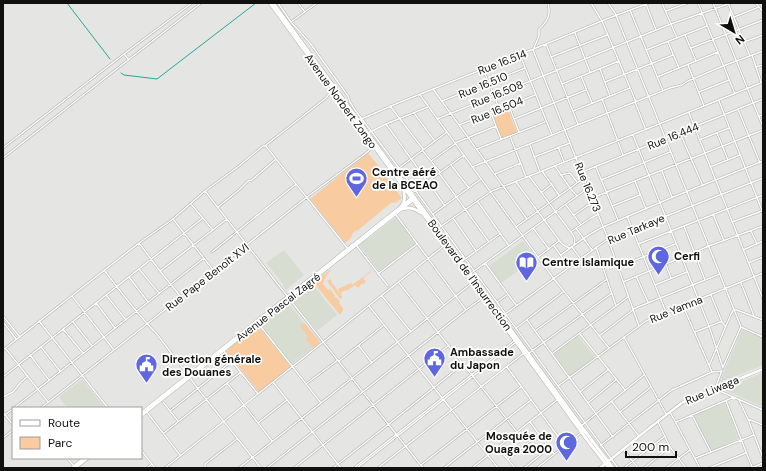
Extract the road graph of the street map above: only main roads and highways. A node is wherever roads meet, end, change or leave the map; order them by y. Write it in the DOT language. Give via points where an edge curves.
graph roads {
  1 [pos="270,3"];
  2 [pos="273,3"];
  3 [pos="288,24"];
  4 [pos="357,121"];
  5 [pos="394,172"];
  6 [pos="402,186"];
  7 [pos="413,199"];
  8 [pos="401,209"];
  9 [pos="423,215"];
  10 [pos="356,244"];
  11 [pos="447,244"];
  12 [pos="474,282"];
  13 [pos="289,297"];
  14 [pos="517,340"];
  15 [pos="763,369"];
  16 [pos="559,398"];
  17 [pos="142,413"];
  18 [pos="83,459"];
  19 [pos="86,459"];
  20 [pos="608,462"];
  21 [pos="74,467"];
  22 [pos="602,468"];
  23 [pos="609,468"];
  24 [pos="613,468"];
  1 -- 3 [label="main road, Avenue Norbert Zongo"];
  2 -- 3 [label="main road, Avenue Norbert Zongo"];
  3 -- 4 [label="main road, Avenue Norbert Zongo"];
  3 -- 4 [label="main road, Avenue Norbert Zongo" via="332,90"];
  4 -- 5 [label="main road, Avenue Norbert Zongo"];
  4 -- 5 [label="main road, Avenue Norbert Zongo"];
  5 -- 6 [label="main road, Avenue Norbert Zongo"];
  5 -- 7 [label="main road, Avenue Norbert Zongo"];
  6 -- 7 [label="main road, Avenue Norbert Zongo"];
  6 -- 8 [label="main road" via="405,199"];
  7 -- 8 [label="main road, Avenue Pascal Zagré"];
  7 -- 9 [label="main road, Boulevard de l'Insurrection"];
  7 -- 11 [label="main road, Boulevard de l'Insurrection"];
  8 -- 9 [label="main road" via="413,208"];
  8 -- 10 [label="main road, Avenue Pascal Zagré"];
  9 -- 11 [label="main road, Boulevard de l'Insurrection"];
  10 -- 13 [label="main road, Avenue Pascal Zagré"];
  10 -- 13 [label="main road, Avenue Pascal Zagré"];
  11 -- 12 [label="main road, Boulevard de l'Insurrection"];
  11 -- 12 [label="main road, Boulevard de l'Insurrection"];
  12 -- 14 [label="main road, Boulevard de l'Insurrection"];
  12 -- 14 [label="main road, Boulevard de l'Insurrection"];
  13 -- 17 [label="main road, Avenue Pascal Zagré"];
  14 -- 16 [label="main road, Boulevard de l'Insurrection"];
  14 -- 16 [label="main road, Boulevard de l'Insurrection"];
  15 -- 20 [label="main road, Rue Liwaga" via="685,401"];
  16 -- 20 [label="main road, Boulevard de l'Insurrection"];
  16 -- 20 [label="main road, Boulevard de l'Insurrection" via="582,432"];
  18 -- 21 [label="main road"];
  19 -- 21 [label="main road"];
  20 -- 22 [label="main road, Rue Liwaga"];
  20 -- 23 [label="main road, Boulevard de l'Insurrection"];
  20 -- 24 [label="main road, Boulevard de l'Insurrection"];
}
